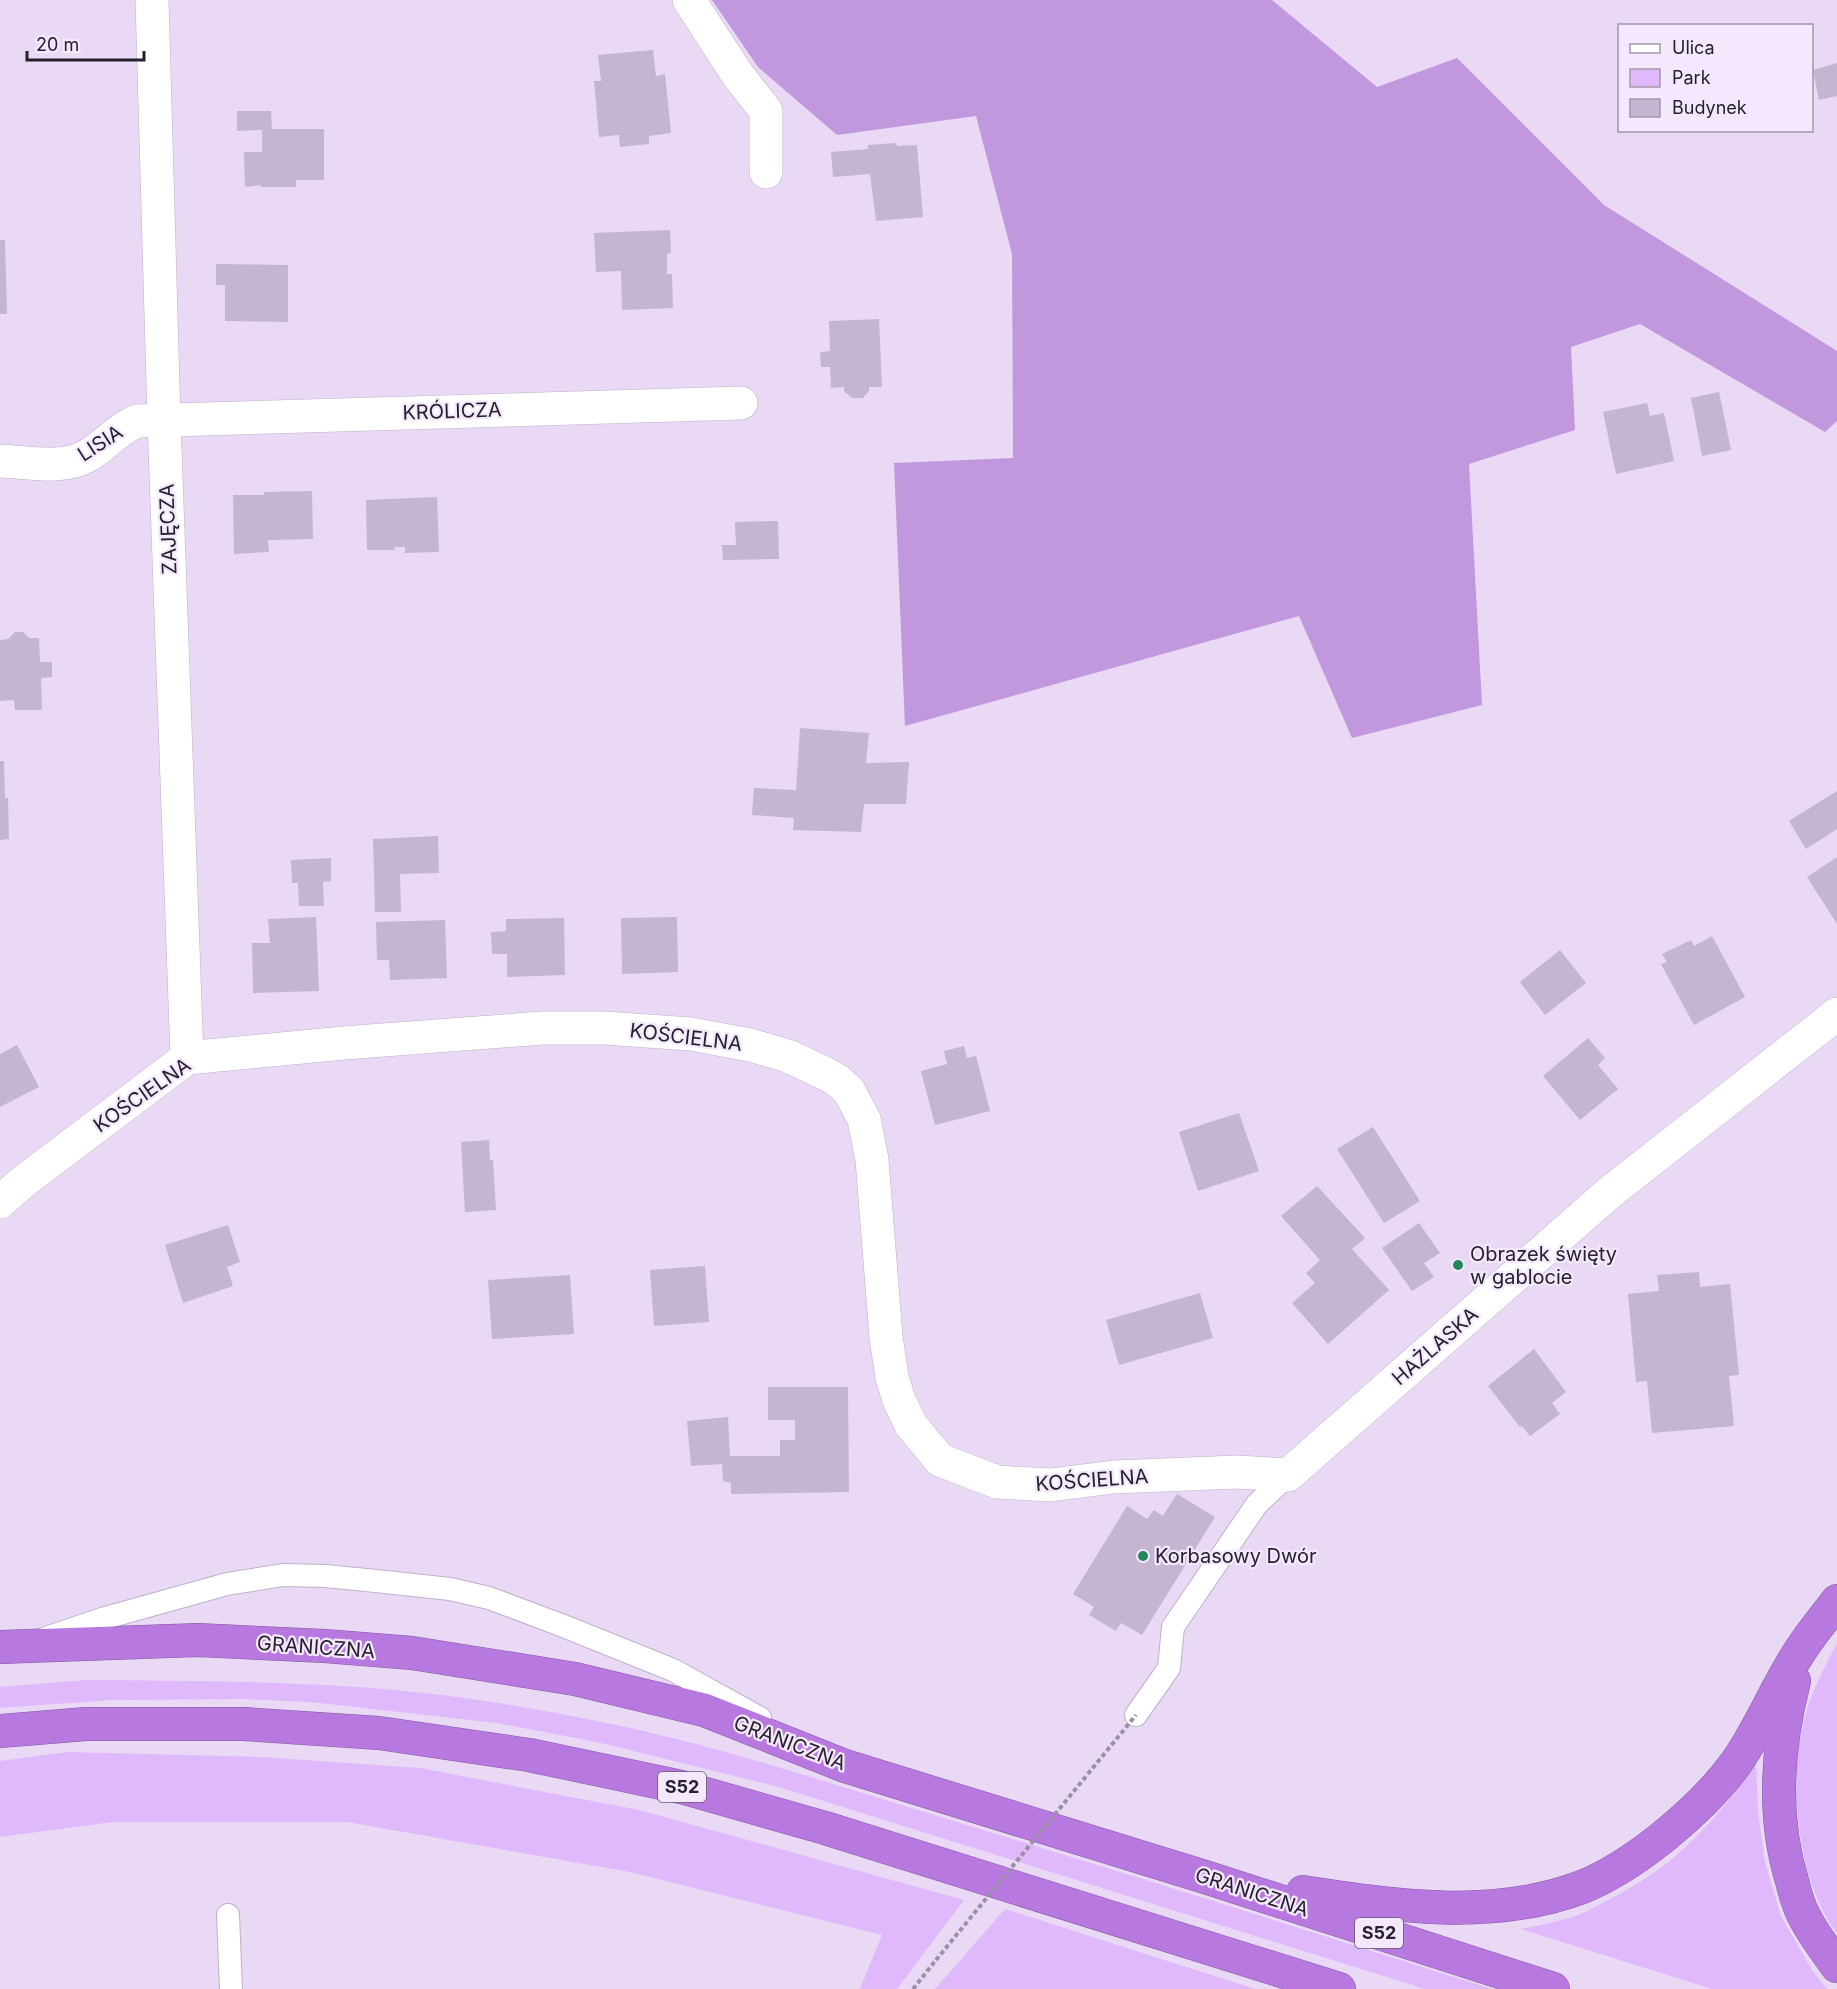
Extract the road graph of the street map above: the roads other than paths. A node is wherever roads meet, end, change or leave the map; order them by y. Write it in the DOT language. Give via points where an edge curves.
graph roads {
  1 [pos="152,0"];
  2 [pos="689,0"];
  3 [pos="765,172"];
  4 [pos="741,403"];
  5 [pos="164,420"];
  6 [pos="0,461"];
  7 [pos="1837,1014"];
  8 [pos="188,1058"];
  9 [pos="0,1202"];
  10 [pos="1288,1475"];
  11 [pos="1837,1601"];
  12 [pos="1803,1645"];
  13 [pos="13,1646"];
  14 [pos="1136,1715"];
  15 [pos="0,1731"];
  16 [pos="845,1766"];
  17 [pos="1205,1877"];
  18 [pos="228,1915"];
  19 [pos="1837,1966"];
  20 [pos="231,1989"];
  21 [pos="1339,1989"];
  22 [pos="1553,1989"];
  1 -- 5 [label="street, ZAJĘCZA"];
  2 -- 3 [label="street" via="765,111"];
  4 -- 5 [label="street, KRÓLICZA"];
  5 -- 6 [label="street, LISIA" via="137,421 87,456 73,461"];
  5 -- 8 [label="street, ZAJĘCZA"];
  7 -- 10 [label="street, HAŻLASKA" via="1609,1193"];
  8 -- 9 [label="street, KOŚCIELNA"];
  8 -- 10 [label="street, KOŚCIELNA" via="543,1029 691,1034 788,1056 837,1080 849,1091 864,1119 872,1160 892,1377 911,1425 940,1460 997,1482 1050,1485 1114,1477 1237,1472"];
  10 -- 14 [label="lane, HAŻLASKA" via="1257,1504 1173,1627 1169,1668"];
  11 -- 12 [label="highway"];
  12 -- 17 [label="highway" via="1737,1761 1716,1789 1635,1859 1583,1887 1500,1905 1449,1908 1388,1905"];
  12 -- 19 [label="highway" via="1781,1745 1779,1806 1783,1847 1803,1914"];
  13 -- 16 [label="highway, GRANICZNA / S52" via="198,1640 412,1653 575,1679 704,1710"];
  13 -- 16 [label="lane" via="204,1590 283,1575 450,1589 489,1598 673,1670"];
  15 -- 21 [label="highway, S52" via="86,1724 244,1724 379,1733 529,1755 681,1787 825,1828"];
  16 -- 17 [label="highway, GRANICZNA / S52"];
  17 -- 22 [label="highway, GRANICZNA / S52"];
  18 -- 20 [label="lane"];
}
